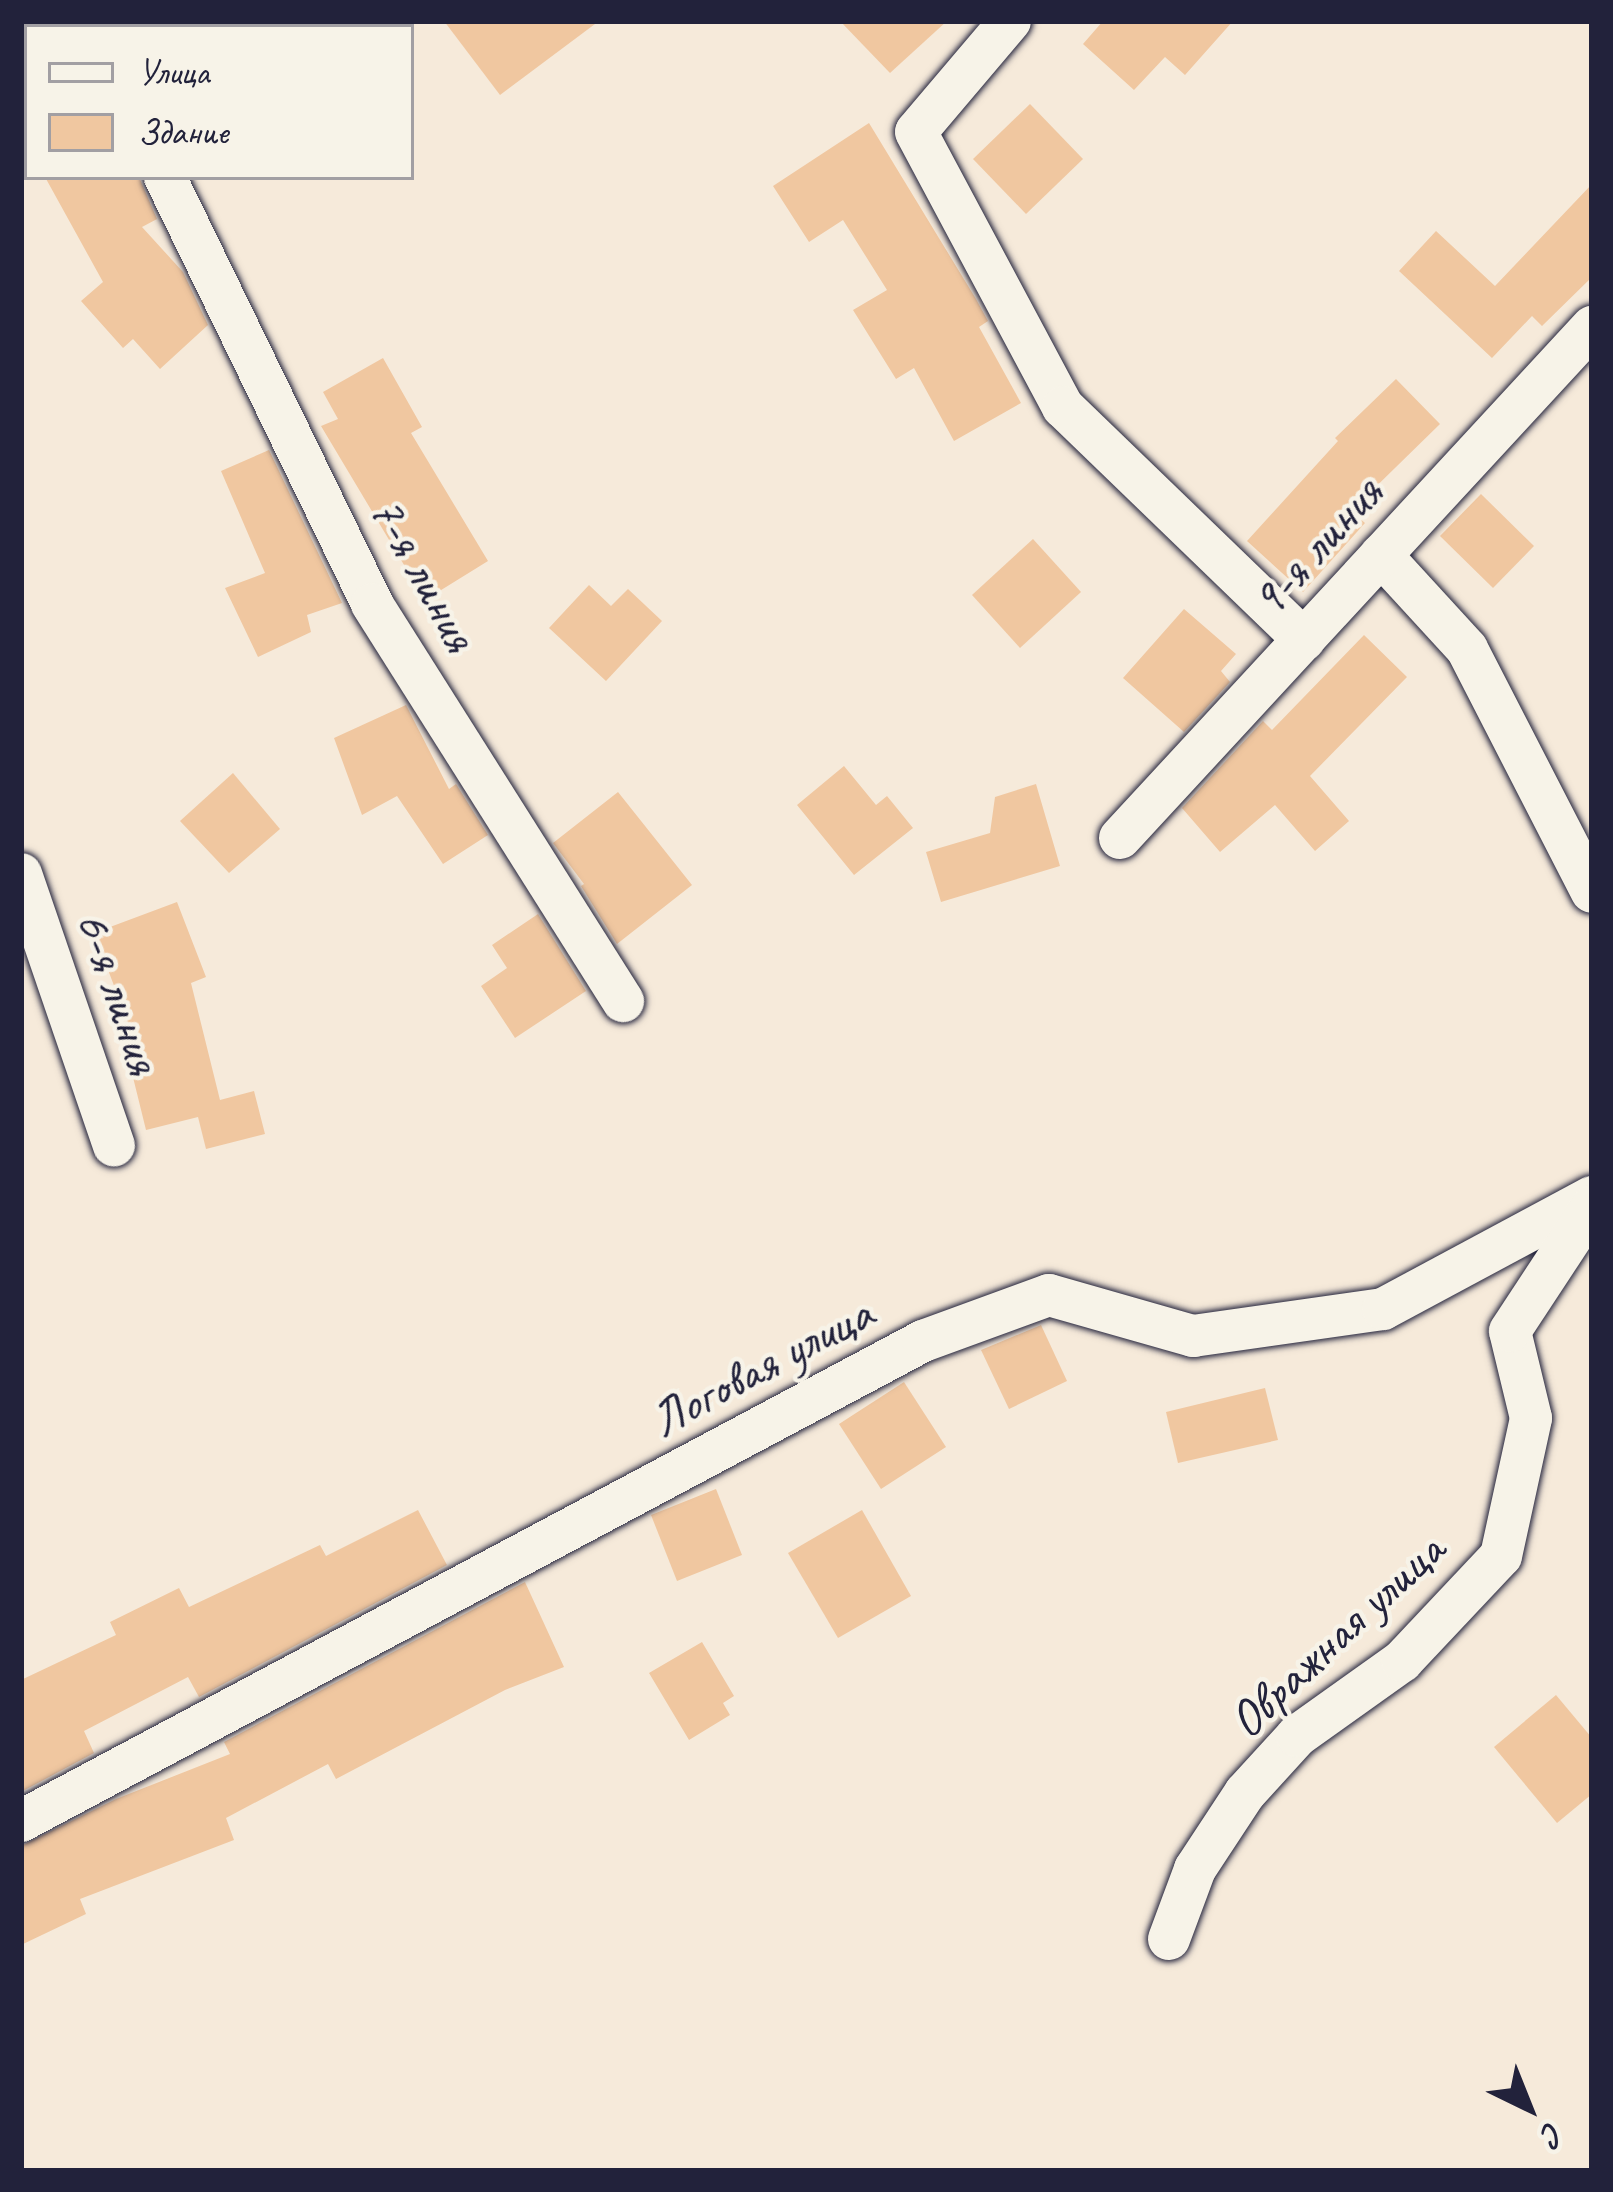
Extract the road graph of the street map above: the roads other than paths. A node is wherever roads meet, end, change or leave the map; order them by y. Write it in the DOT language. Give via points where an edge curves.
graph roads {
  1 [pos="1010,21"];
  2 [pos="165,180"];
  3 [pos="1592,327"];
  4 [pos="1381,555"];
  5 [pos="1304,640"];
  6 [pos="1120,838"];
  7 [pos="21,874"];
  8 [pos="1592,892"];
  9 [pos="623,1001"];
  10 [pos="115,1146"];
  11 [pos="1592,1201"];
  12 [pos="21,1821"];
  13 [pos="1169,1939"];
  1 -- 5 [label="street" via="916,132 1064,407"];
  2 -- 9 [label="street, 7-я линия" via="372,604"];
  3 -- 4 [label="street, 9-я линия"];
  4 -- 5 [label="street, 9-я линия"];
  4 -- 8 [label="street" via="1467,649"];
  5 -- 6 [label="street, 9-я линия"];
  7 -- 10 [label="street, 6-я линия"];
  11 -- 12 [label="street, Логовая улица" via="1383,1310 1193,1336 1049,1295 923,1340"];
  11 -- 13 [label="street, Овражная улица" via="1510,1331 1531,1418 1501,1556 1402,1661 1297,1736 1245,1793 1195,1869"];
}
